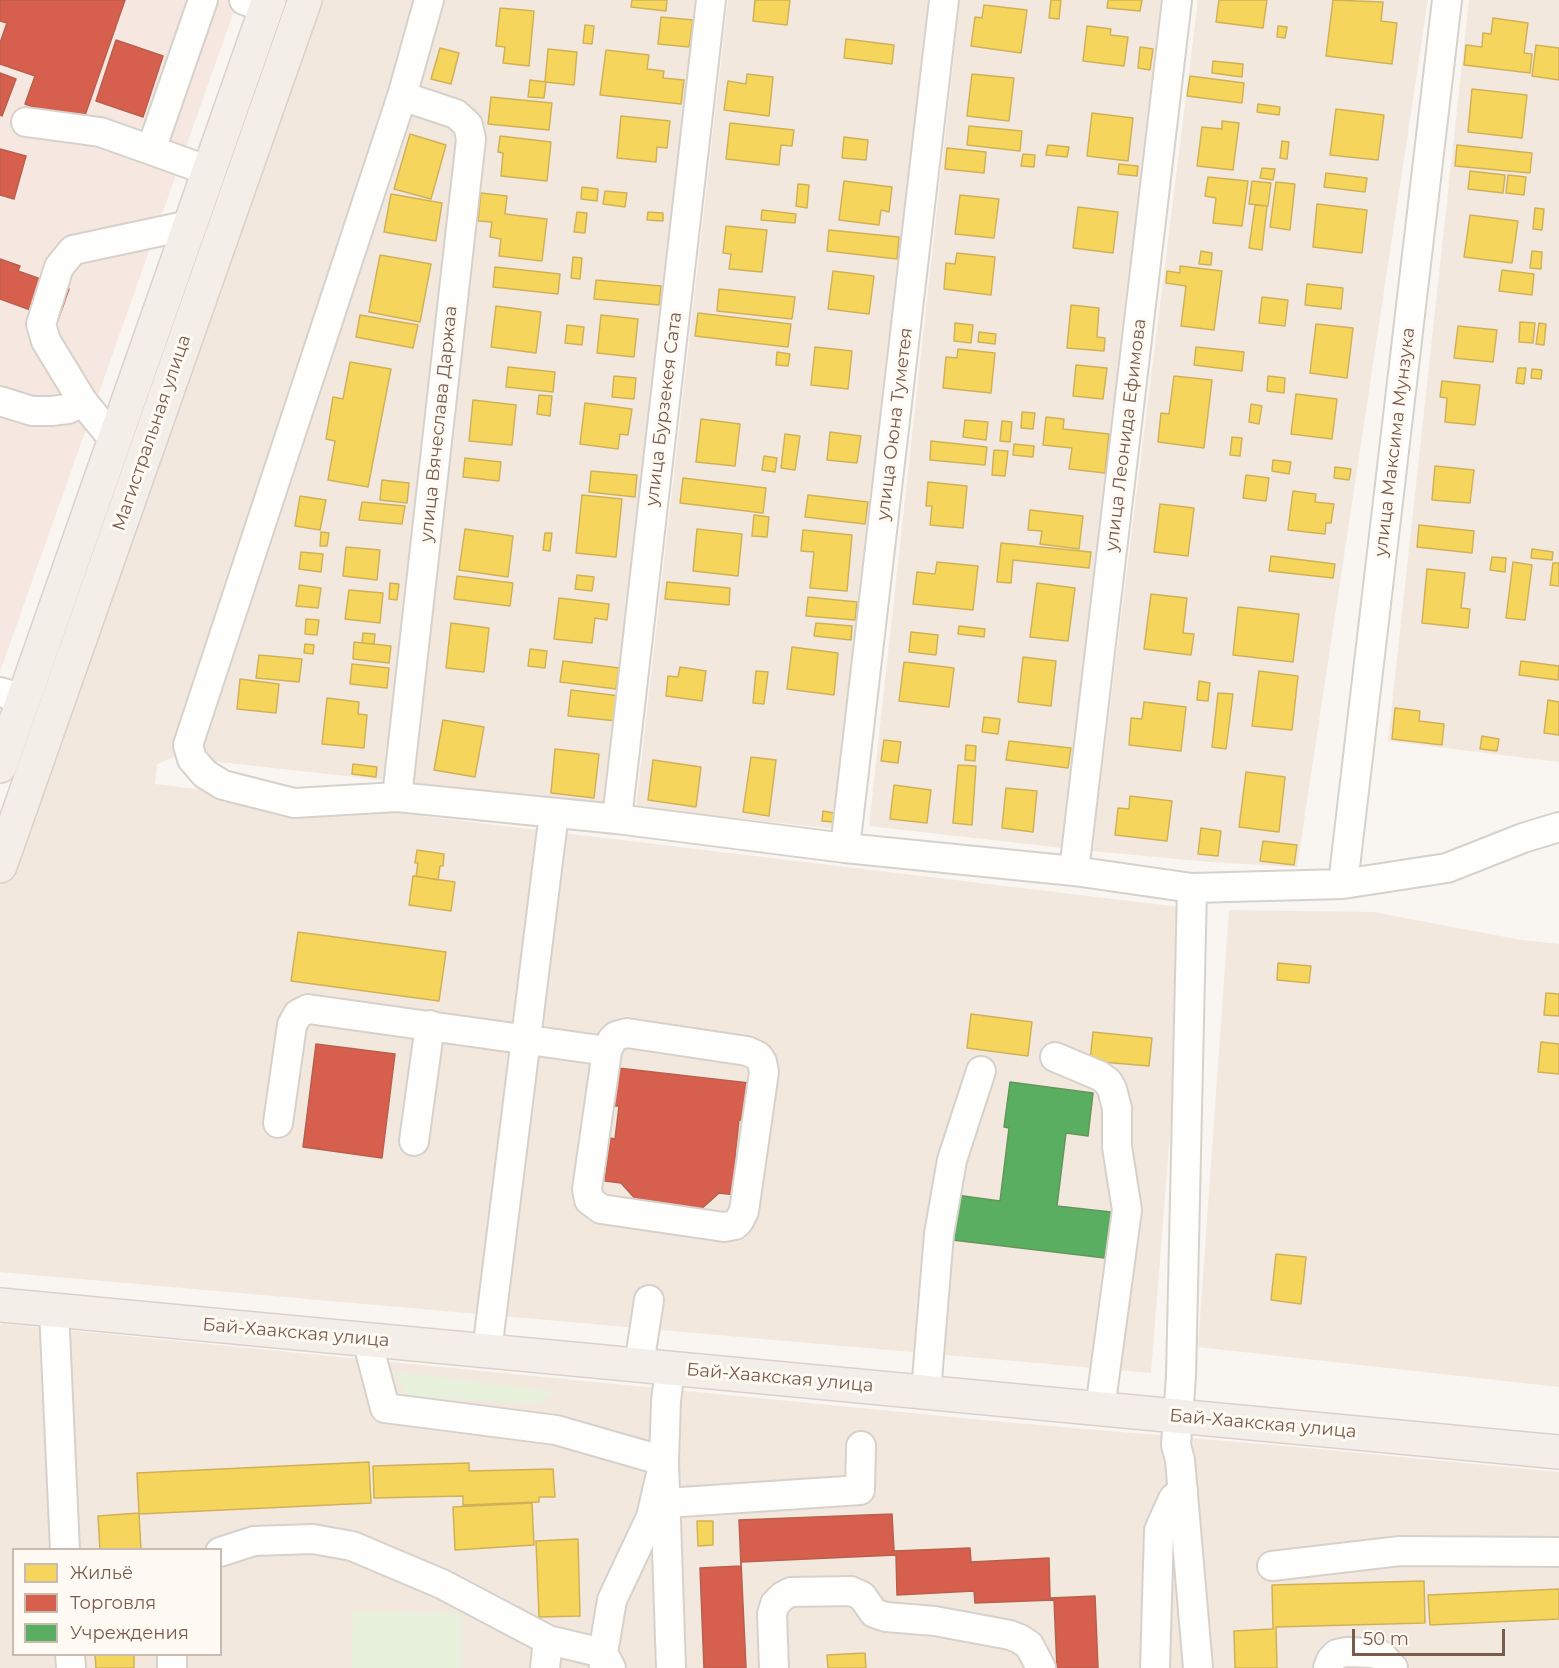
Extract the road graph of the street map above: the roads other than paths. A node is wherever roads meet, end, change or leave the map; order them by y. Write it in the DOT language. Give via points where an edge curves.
graph roads {
  1 [pos="203,0"];
  2 [pos="305,0"];
  3 [pos="429,0"];
  4 [pos="711,0"];
  5 [pos="944,0"];
  6 [pos="1177,0"];
  7 [pos="1447,0"];
  8 [pos="260,3"];
  9 [pos="402,96"];
  10 [pos="26,122"];
  11 [pos="151,150"];
  12 [pos="209,171"];
  13 [pos="190,225"];
  14 [pos="0,401"];
  15 [pos="82,402"];
  16 [pos="115,441"];
  17 [pos="12,695"];
  18 [pos="0,766"];
  19 [pos="397,796"];
  20 [pos="554,813"];
  21 [pos="617,819"];
  22 [pos="1559,827"];
  23 [pos="845,848"];
  24 [pos="0,867"];
  25 [pos="1074,871"];
  26 [pos="1343,884"];
  27 [pos="1192,888"];
  28 [pos="430,1025"];
  29 [pos="526,1040"];
  30 [pos="607,1051"];
  31 [pos="1055,1057"];
  32 [pos="981,1071"];
  33 [pos="278,1123"];
  34 [pos="414,1141"];
  35 [pos="649,1300"];
  36 [pos="0,1305"];
  37 [pos="54,1310"];
  38 [pos="368,1340"];
  39 [pos="487,1351"];
  40 [pos="655,1367"];
  41 [pos="926,1392"];
  42 [pos="1100,1409"];
  43 [pos="1178,1416"];
  44 [pos="861,1446"];
  45 [pos="1559,1452"];
  46 [pos="664,1461"];
  47 [pos="1183,1490"];
  48 [pos="666,1503"];
  49 [pos="65,1548"];
  50 [pos="222,1551"];
  51 [pos="1559,1552"];
  52 [pos="1272,1566"];
  53 [pos="548,1640"];
  54 [pos="606,1663"];
  55 [pos="545,1668"];
  56 [pos="671,1668"];
  57 [pos="774,1668"];
  58 [pos="1041,1668"];
  59 [pos="1155,1668"];
  60 [pos="1198,1668"];
  61 [pos="1328,1668"];
  62 [pos="1393,1668"];
  1 -- 11 [label="street"];
  2 -- 24 [label="main road, Магистральная улица"];
  3 -- 9 [label="street"];
  4 -- 21 [label="street, улица Бурзекея Сата"];
  5 -- 23 [label="street, улица Оюна Туметея"];
  6 -- 25 [label="street, улица Леонида Ефимова"];
  7 -- 26 [label="street, улица Максима Мунзука"];
  8 -- 12 [label="main road, Магистральная улица"];
  9 -- 19 [label="street, улица Вячеслава Даржаа" via="456,114 468,125 471,139"];
  9 -- 19 [label="street" via="188,744 192,759 205,774 223,785 294,803"];
  10 -- 11 [label="street" via="100,132"];
  11 -- 12 [label="street"];
  12 -- 13 [label="main road, Магистральная улица"];
  13 -- 15 [label="street" via="73,250 59,267 41,324 46,341"];
  13 -- 16 [label="main road, Магистральная улица"];
  14 -- 15 [label="street" via="32,411 68,409"];
  15 -- 16 [label="street"];
  16 -- 17 [label="main road, Магистральная улица"];
  17 -- 18 [label="main road, Магистральная улица"];
  19 -- 20 [label="street"];
  20 -- 21 [label="street"];
  20 -- 29 [label="street"];
  21 -- 23 [label="street"];
  22 -- 26 [label="street" via="1447,868"];
  23 -- 25 [label="street"];
  25 -- 27 [label="street"];
  26 -- 27 [label="street"];
  27 -- 43 [label="street"];
  28 -- 29 [label="street"];
  28 -- 33 [label="street" via="314,1008 302,1011 292,1025"];
  28 -- 34 [label="street"];
  29 -- 30 [label="street"];
  29 -- 39 [label="street"];
  30 -- 30 [label="street" via="587,1189 592,1204 611,1211 724,1227 735,1225 744,1211 764,1072 758,1056 747,1051 627,1033 616,1036"];
  31 -- 42 [label="street" via="1108,1082 1117,1108 1118,1156 1127,1210"];
  32 -- 41 [label="street" via="952,1160 939,1234"];
  35 -- 40 [label="street"];
  36 -- 37 [label="main road, Бай-Хаакская улица"];
  37 -- 38 [label="main road, Бай-Хаакская улица"];
  37 -- 49 [label="street"];
  38 -- 39 [label="main road, Бай-Хаакская улица"];
  38 -- 46 [label="street" via="385,1408 556,1430"];
  39 -- 40 [label="main road, Бай-Хаакская улица"];
  40 -- 41 [label="main road, Бай-Хаакская улица"];
  40 -- 46 [label="street" via="666,1401"];
  41 -- 42 [label="main road, Бай-Хаакская улица"];
  42 -- 43 [label="main road, Бай-Хаакская улица"];
  43 -- 45 [label="main road, Бай-Хаакская улица"];
  43 -- 47 [label="street" via="1176,1445"];
  44 -- 48 [label="street" via="860,1490"];
  46 -- 48 [label="street"];
  46 -- 54 [label="street" via="651,1517 612,1600"];
  47 -- 59 [label="street" via="1173,1499 1159,1530"];
  47 -- 60 [label="street"];
  48 -- 56 [label="street"];
  50 -- 53 [label="street" via="254,1541 313,1539 352,1546 442,1584"];
  51 -- 52 [label="street" via="1400,1551"];
  53 -- 54 [label="street"];
  53 -- 55 [label="street"];
  57 -- 58 [label="street" via="772,1614 783,1596 791,1592 850,1592 862,1596 874,1613 886,1617 935,1621 1010,1635 1029,1645"];
  61 -- 62 [label="street" via="1337,1654 1347,1652 1380,1655"];
}
